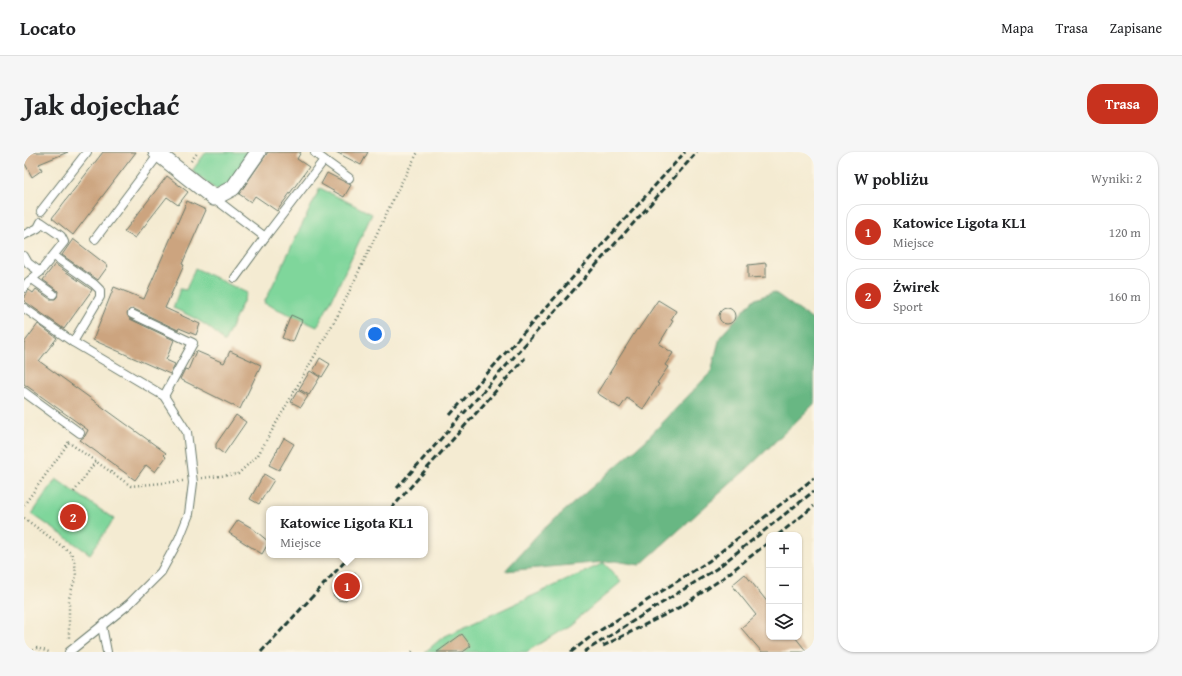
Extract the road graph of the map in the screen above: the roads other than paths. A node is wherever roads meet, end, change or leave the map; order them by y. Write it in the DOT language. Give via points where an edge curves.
graph roads {
  1 [pos="87,152"];
  2 [pos="258,152"];
  3 [pos="316,152"];
  4 [pos="157,153"];
  5 [pos="324,160"];
  6 [pos="349,178"];
  7 [pos="214,198"];
  8 [pos="41,211"];
  9 [pos="24,235"];
  10 [pos="265,237"];
  11 [pos="95,239"];
  12 [pos="24,256"];
  13 [pos="54,256"];
  14 [pos="40,272"];
  15 [pos="235,278"];
  16 [pos="32,279"];
  17 [pos="24,288"];
  18 [pos="53,294"];
  19 [pos="24,308"];
  20 [pos="132,314"];
  21 [pos="74,342"];
  22 [pos="24,392"];
  23 [pos="164,396"];
  24 [pos="78,431"];
  25 [pos="102,626"];
  26 [pos="69,648"];
  27 [pos="107,652"];
  1 -- 8 [label="lane"];
  2 -- 7 [label="street" via="232,188"];
  3 -- 5 [label="lane" via="315,154"];
  4 -- 7 [label="street"];
  4 -- 11 [label="lane"];
  5 -- 6 [label="lane"];
  5 -- 10 [label="lane"];
  7 -- 10 [label="lane"];
  9 -- 13 [label="lane" via="38,228 41,222 61,236 64,242"];
  10 -- 15 [label="lane"];
  12 -- 14 [label="lane" via="28,263"];
  13 -- 14 [label="lane"];
  13 -- 21 [label="lane" via="100,290 100,297"];
  14 -- 16 [label="lane"];
  16 -- 17 [label="lane"];
  16 -- 18 [label="lane"];
  19 -- 21 [label="lane"];
  20 -- 23 [label="lane" via="193,343"];
  21 -- 23 [label="lane"];
  22 -- 24 [label="lane"];
  23 -- 25 [label="lane" via="187,432 193,480 190,514 160,572 130,604"];
  25 -- 26 [label="lane"];
  25 -- 27 [label="lane"];
}
